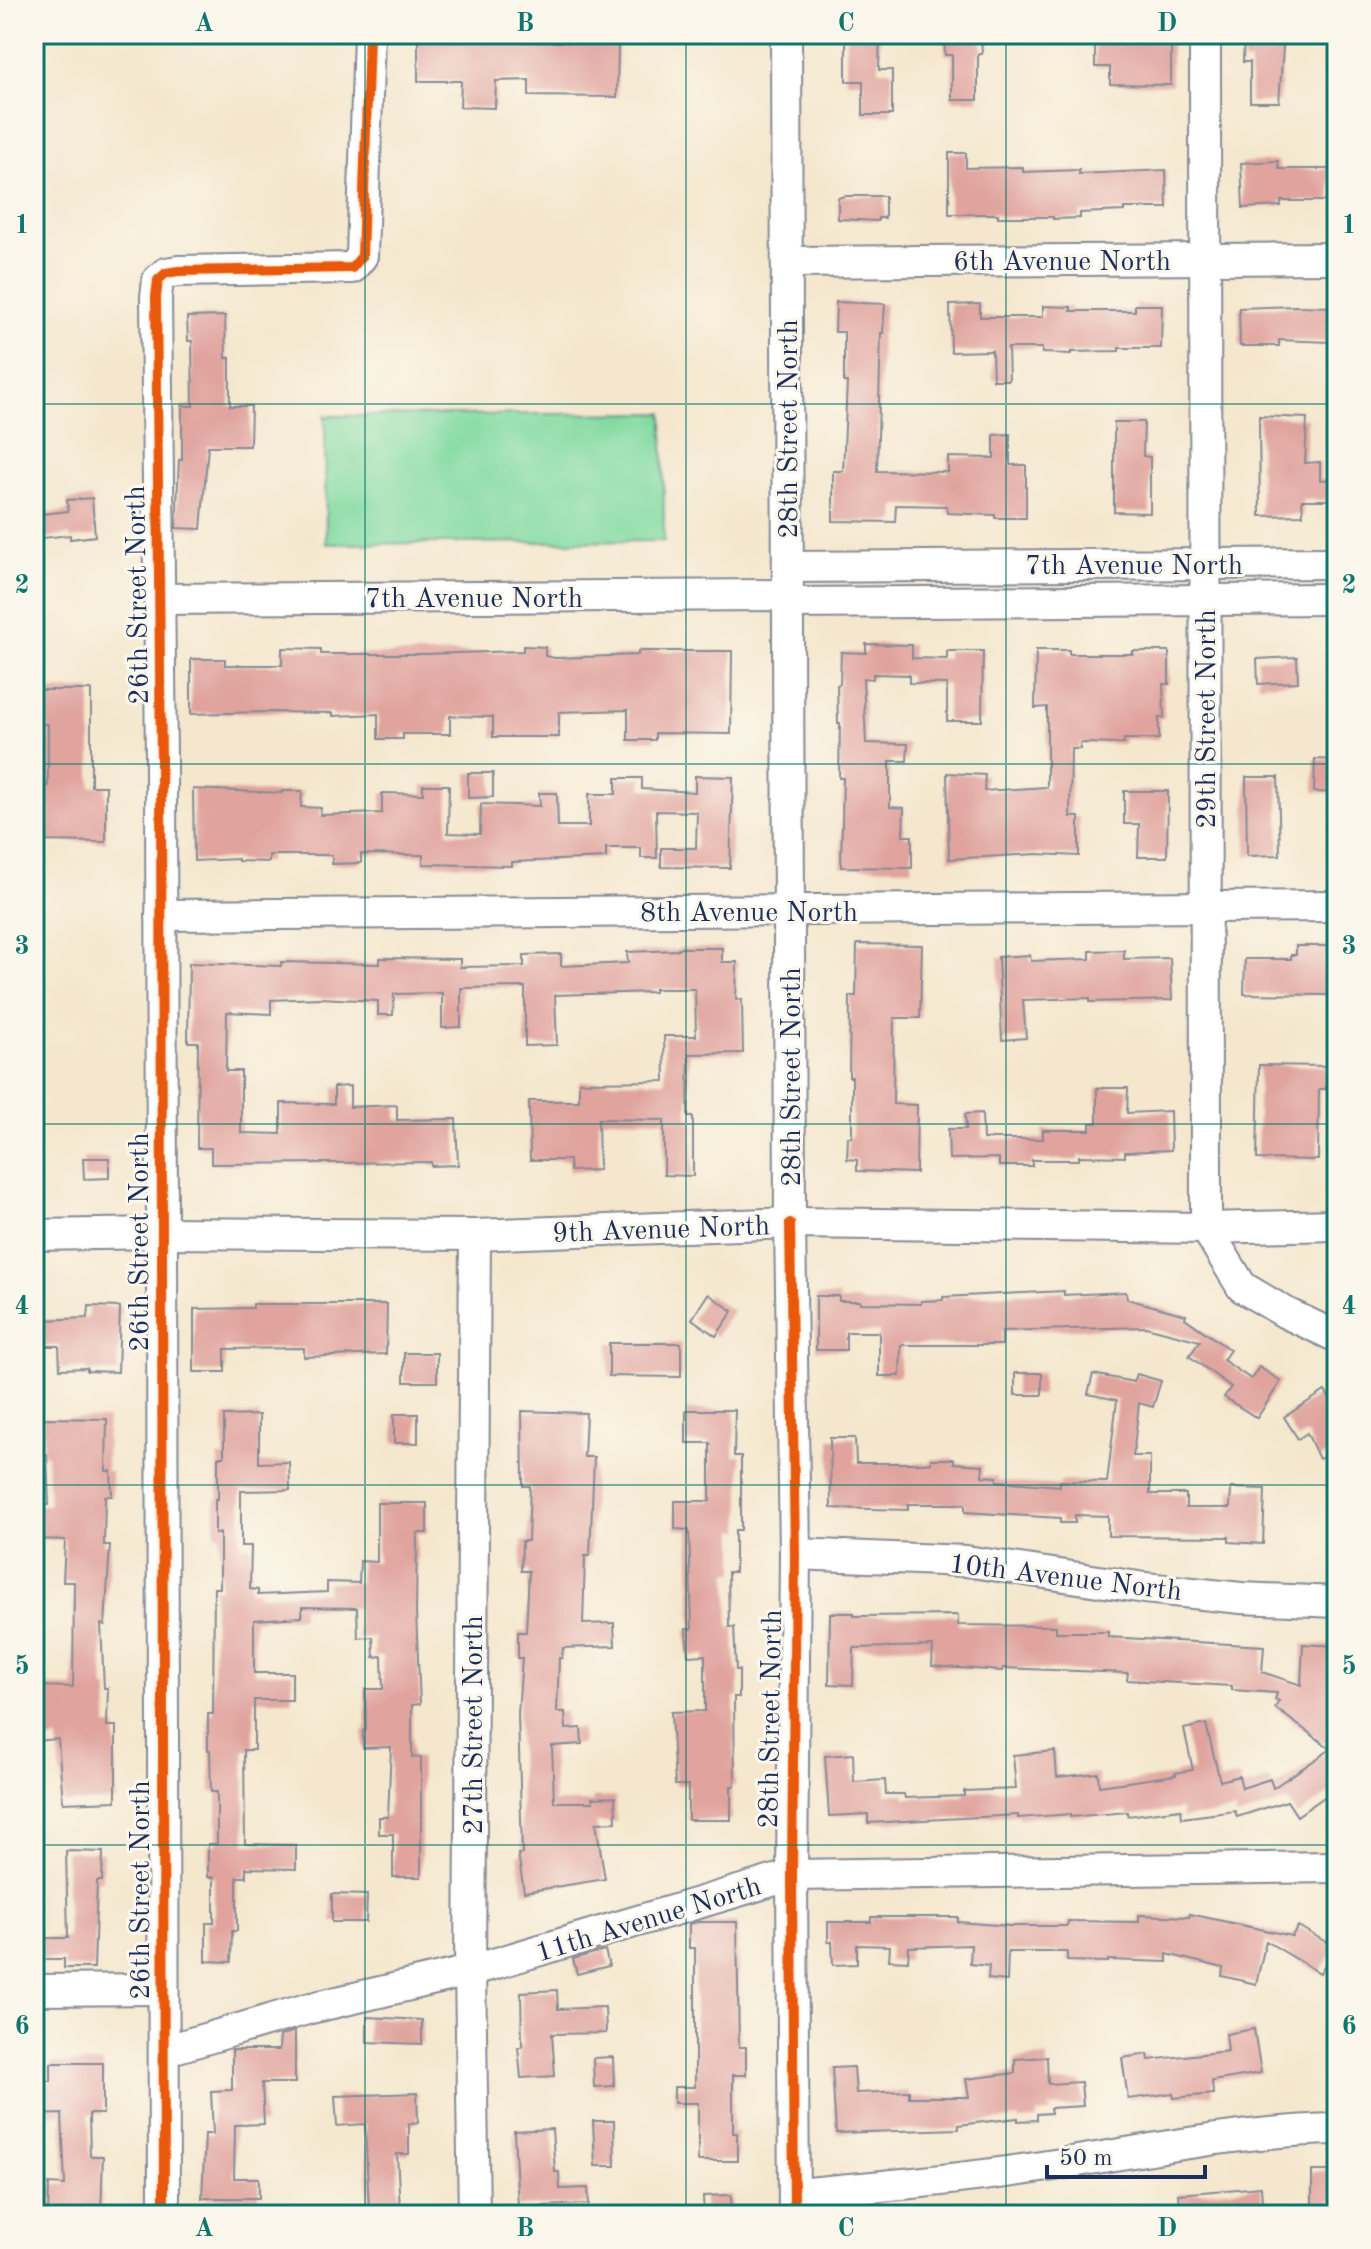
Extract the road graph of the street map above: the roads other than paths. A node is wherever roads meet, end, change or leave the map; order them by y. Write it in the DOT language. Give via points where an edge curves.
graph roads {
  1 [pos="369,34"];
  2 [pos="786,34"];
  3 [pos="1205,34"];
  4 [pos="1337,258"];
  5 [pos="1205,259"];
  6 [pos="787,262"];
  7 [pos="1337,563"];
  8 [pos="1205,564"];
  9 [pos="788,588"];
  10 [pos="160,599"];
  11 [pos="1337,599"];
  12 [pos="1205,600"];
  13 [pos="1337,906"];
  14 [pos="1206,907"];
  15 [pos="790,911"];
  16 [pos="161,915"];
  17 [pos="790,1223"];
  18 [pos="1337,1225"];
  19 [pos="1206,1228"];
  20 [pos="162,1233"];
  21 [pos="34,1235"];
  22 [pos="475,1235"];
  23 [pos="1337,1337"];
  24 [pos="795,1554"];
  25 [pos="1337,1602"];
  26 [pos="1337,1867"];
  27 [pos="792,1875"];
  28 [pos="470,1971"];
  29 [pos="162,1989"];
  30 [pos="34,1990"];
  31 [pos="164,2051"];
  32 [pos="1337,2129"];
  33 [pos="794,2205"];
  34 [pos="164,2215"];
  35 [pos="474,2215"];
  1 -- 10 [label="street, 26th Street North" via="362,256 352,268 194,270 166,273 158,280"];
  2 -- 6 [label="street, 28th Street North"];
  3 -- 5 [label="street, 29th Street North"];
  4 -- 5 [label="street, 6th Avenue North"];
  5 -- 6 [label="street, 6th Avenue North"];
  5 -- 8 [label="street, 29th Street North"];
  6 -- 9 [label="street, 28th Street North"];
  7 -- 8 [label="street, 7th Avenue North"];
  8 -- 9 [label="street, 7th Avenue North"];
  8 -- 12 [label="street, 29th Street North"];
  9 -- 10 [label="street, 7th Avenue North"];
  9 -- 12 [label="street, 7th Avenue North"];
  9 -- 15 [label="street, 28th Street North"];
  10 -- 16 [label="street, 26th Street North"];
  11 -- 12 [label="street, 7th Avenue North"];
  12 -- 14 [label="street, 29th Street North"];
  13 -- 14 [label="street, 8th Avenue North"];
  14 -- 15 [label="street, 8th Avenue North"];
  14 -- 19 [label="street, 29th Street North"];
  15 -- 16 [label="street, 8th Avenue North"];
  15 -- 17 [label="street, 28th Street North"];
  16 -- 20 [label="street, 26th Street North"];
  17 -- 19 [label="street, 9th Avenue North"];
  17 -- 22 [label="street, 9th Avenue North"];
  17 -- 24 [label="street, 28th Street North"];
  18 -- 19 [label="street, 9th Avenue North"];
  19 -- 23 [label="street" via="1242,1287"];
  20 -- 21 [label="street, 9th Avenue North"];
  20 -- 22 [label="street, 9th Avenue North"];
  20 -- 29 [label="street, 26th Street North"];
  22 -- 28 [label="street, 27th Street North"];
  24 -- 25 [label="street, 10th Avenue North" via="966,1561 1145,1588"];
  24 -- 27 [label="street, 28th Street North"];
  26 -- 27 [label="street, 11th Avenue North"];
  27 -- 28 [label="street, 11th Avenue North"];
  27 -- 33 [label="street, 28th Street North"];
  28 -- 31 [label="street, 11th Avenue North" via="307,2009"];
  28 -- 35 [label="street, 27th Street North"];
  29 -- 30 [label="street"];
  29 -- 31 [label="street, 26th Street North"];
  31 -- 34 [label="street, 26th Street North"];
  32 -- 33 [label="street" via="1181,2143"];
}
